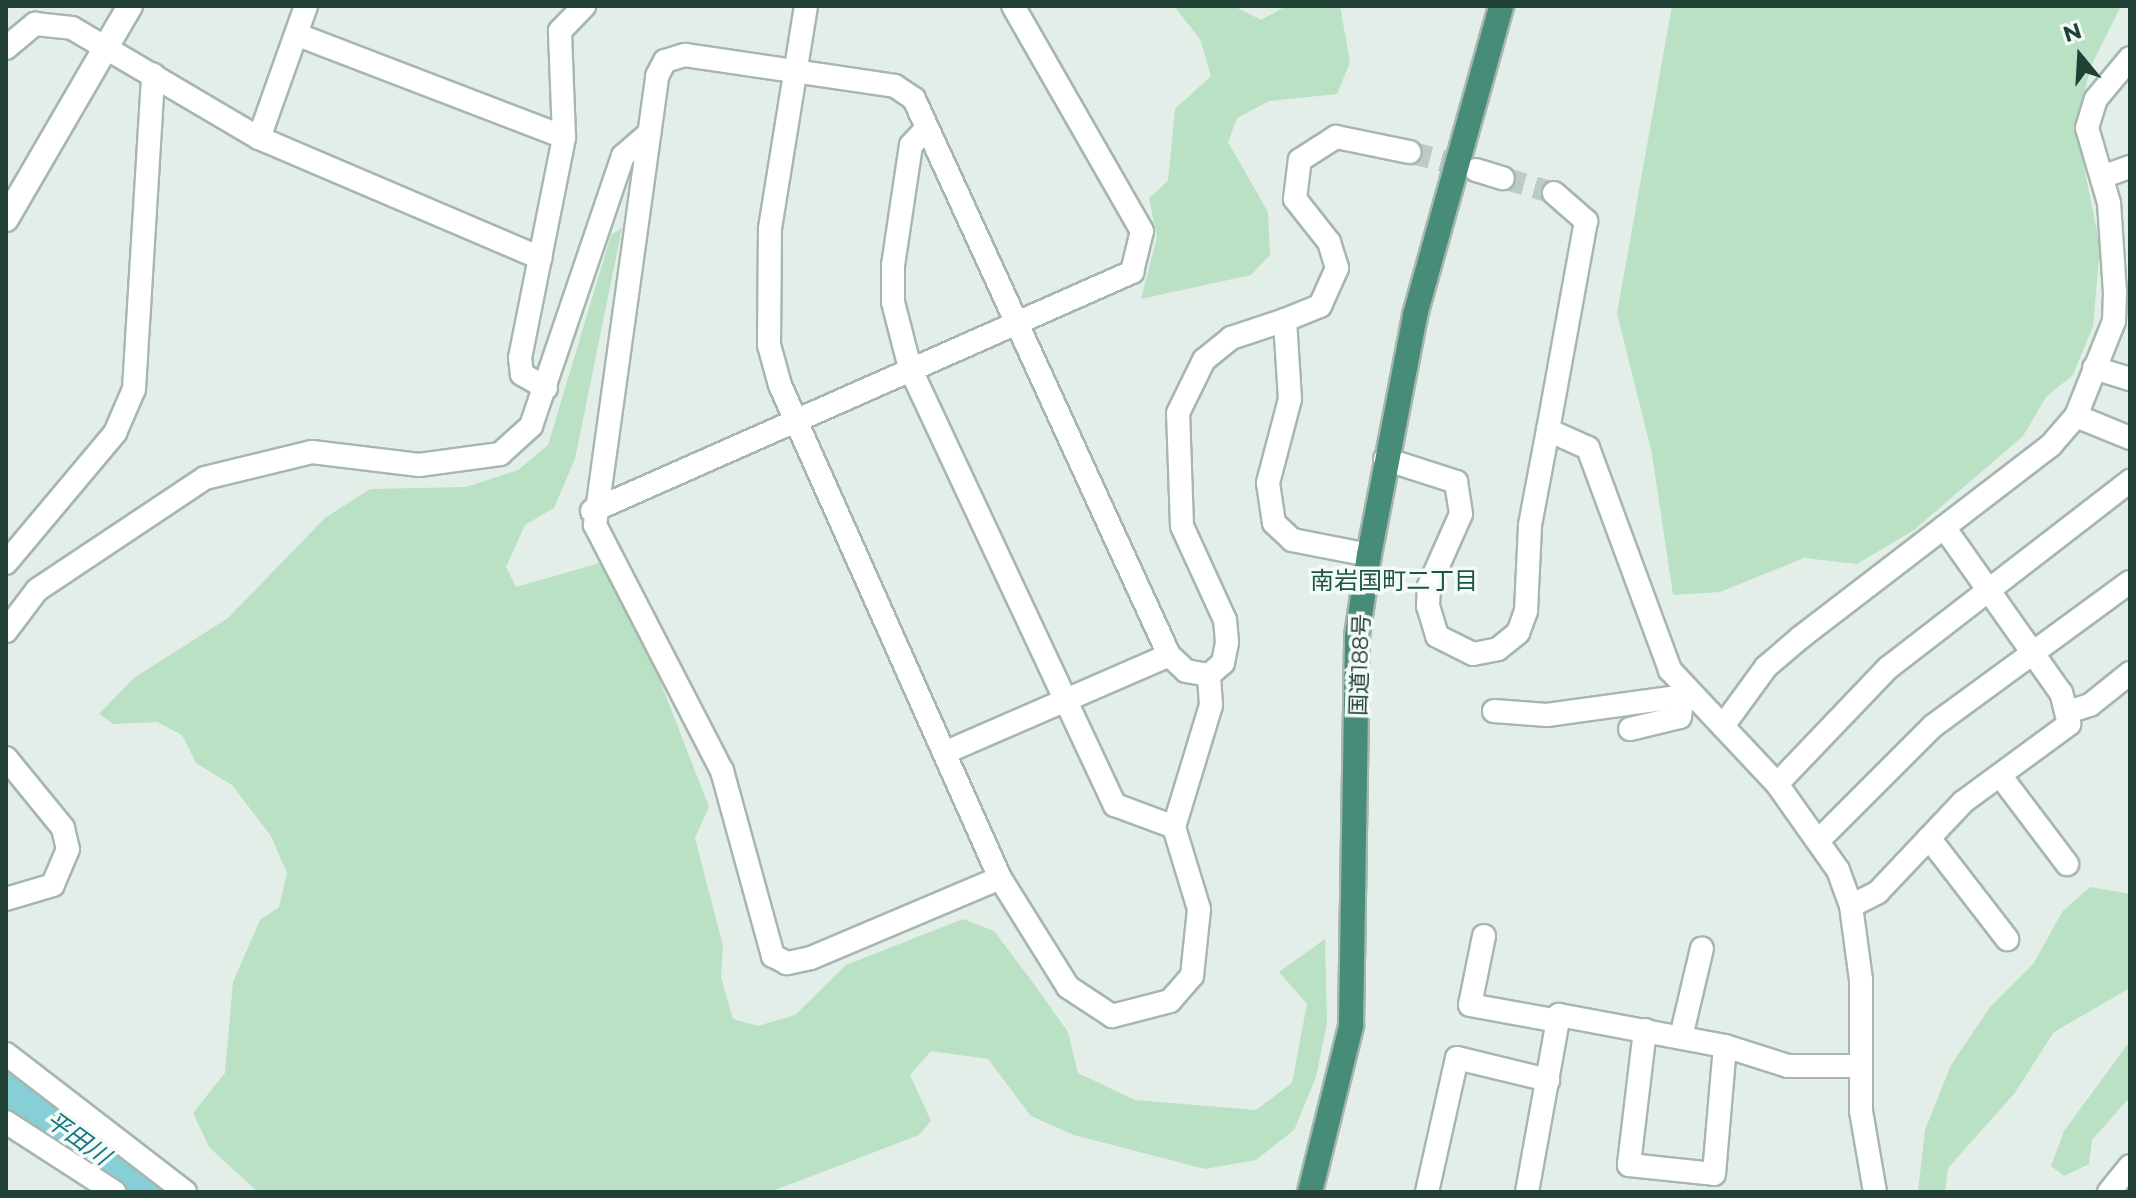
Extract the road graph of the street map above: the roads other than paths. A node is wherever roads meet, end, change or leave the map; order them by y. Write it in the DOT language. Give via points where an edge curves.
graph roads {
  1 [pos="130,6"];
  2 [pos="306,6"];
  3 [pos="806,6"];
  4 [pos="1013,6"];
  5 [pos="1501,6"];
  6 [pos="570,10"];
  7 [pos="298,35"];
  8 [pos="6,48"];
  9 [pos="107,48"];
  10 [pos="2130,58"];
  11 [pos="796,73"];
  12 [pos="153,75"];
  13 [pos="927,128"];
  14 [pos="649,133"];
  15 [pos="564,137"];
  16 [pos="259,138"];
  17 [pos="1409,152"];
  18 [pos="2130,167"];
  19 [pos="1476,170"];
  20 [pos="2102,177"];
  21 [pos="1503,178"];
  22 [pos="1554,193"];
  23 [pos="6,219"];
  24 [pos="541,258"];
  25 [pos="2122,305"];
  26 [pos="1018,320"];
  27 [pos="1285,320"];
  28 [pos="910,368"];
  29 [pos="2094,368"];
  30 [pos="2130,379"];
  31 [pos="546,388"];
  32 [pos="2076,416"];
  33 [pos="792,420"];
  34 [pos="1548,430"];
  35 [pos="2130,438"];
  36 [pos="1385,459"];
  37 [pos="2130,481"];
  38 [pos="592,511"];
  39 [pos="1944,527"];
  40 [pos="1369,555"];
  41 [pos="6,563"];
  42 [pos="2130,582"];
  43 [pos="1991,592"];
  44 [pos="6,631"];
  45 [pos="2034,652"];
  46 [pos="1169,655"];
  47 [pos="2130,673"];
  48 [pos="1209,675"];
  49 [pos="1686,698"];
  50 [pos="1062,701"];
  51 [pos="1494,711"];
  52 [pos="2068,712"];
  53 [pos="1723,726"];
  54 [pos="1630,729"];
  55 [pos="944,753"];
  56 [pos="6,758"];
  57 [pos="2002,778"];
  58 [pos="1777,784"];
  59 [pos="1174,827"];
  60 [pos="1821,838"];
  61 [pos="1929,838"];
  62 [pos="2067,864"];
  63 [pos="1000,878"];
  64 [pos="6,899"];
  65 [pos="1851,906"];
  66 [pos="1484,936"];
  67 [pos="2007,939"];
  68 [pos="1702,948"];
  69 [pos="1558,1021"];
  70 [pos="1645,1030"];
  71 [pos="1681,1037"];
  72 [pos="1725,1046"];
  73 [pos="6,1054"];
  74 [pos="1861,1066"];
  75 [pos="1548,1080"];
  76 [pos="6,1122"];
  77 [pos="2130,1166"];
  78 [pos="114,1192"];
  79 [pos="185,1192"];
  80 [pos="1310,1192"];
  81 [pos="1427,1192"];
  82 [pos="1527,1192"];
  83 [pos="1875,1192"];
  84 [pos="2109,1192"];
  1 -- 9 [label="street"];
  2 -- 7 [label="street"];
  3 -- 11 [label="street"];
  4 -- 26 [label="street" via="1142,231 1132,272"];
  5 -- 36 [label="highway, 国道188号" via="1415,315"];
  6 -- 15 [label="street" via="558,51"];
  7 -- 15 [label="street"];
  7 -- 16 [label="street"];
  8 -- 9 [label="street" via="35,24 55,23"];
  9 -- 12 [label="street"];
  9 -- 23 [label="street"];
  10 -- 20 [label="street" via="2096,99 2087,128"];
  11 -- 13 [label="street" via="895,86 914,99"];
  11 -- 14 [label="street" via="685,55 665,61"];
  11 -- 33 [label="street" via="766,296 769,345"];
  12 -- 16 [label="street"];
  12 -- 41 [label="street" via="134,389 115,433"];
  13 -- 26 [label="street"];
  13 -- 28 [label="street" via="911,145 893,265 893,302"];
  14 -- 31 [label="street" via="623,156"];
  14 -- 38 [label="street"];
  15 -- 24 [label="street"];
  16 -- 24 [label="street"];
  17 -- 27 [label="street" via="1336,137 1300,160 1295,199 1329,242 1337,268 1320,306"];
  18 -- 20 [label="street"];
  19 -- 21 [label="street"];
  20 -- 25 [label="street"];
  22 -- 34 [label="street" via="1586,221"];
  24 -- 31 [label="street" via="520,358 522,374"];
  25 -- 29 [label="street"];
  26 -- 28 [label="street"];
  26 -- 46 [label="street"];
  27 -- 40 [label="street" via="1290,399 1266,503 1292,540"];
  27 -- 48 [label="street" via="1251,328 1204,360 1178,413 1182,526 1225,620 1223,663"];
  28 -- 33 [label="street"];
  28 -- 50 [label="street"];
  29 -- 30 [label="street"];
  29 -- 32 [label="street"];
  31 -- 44 [label="street" via="531,426 500,454 419,465 312,452 175,491 37,590"];
  32 -- 35 [label="street"];
  32 -- 39 [label="street" via="2051,445"];
  33 -- 38 [label="street"];
  33 -- 55 [label="street"];
  34 -- 36 [label="street" via="1530,525 1526,611 1518,633 1498,649 1473,654 1437,636 1429,615 1429,586 1461,514 1456,482"];
  34 -- 49 [label="street" via="1588,448 1655,643"];
  36 -- 40 [label="highway, 国道188号"];
  37 -- 43 [label="street"];
  38 -- 63 [label="street" via="607,553 648,617 722,771 773,956 787,963 811,958"];
  39 -- 43 [label="street"];
  39 -- 53 [label="street" via="1766,667"];
  40 -- 80 [label="highway, 国道188号" via="1357,636 1351,1026"];
  42 -- 45 [label="street"];
  43 -- 45 [label="street"];
  43 -- 58 [label="street" via="1888,668"];
  45 -- 52 [label="street"];
  45 -- 60 [label="street" via="1933,726"];
  46 -- 48 [label="street" via="1186,671"];
  46 -- 50 [label="street"];
  47 -- 52 [label="street" via="2090,705"];
  48 -- 59 [label="street" via="1211,705"];
  49 -- 51 [label="street" via="1547,715"];
  49 -- 53 [label="street"];
  49 -- 54 [label="street" via="1680,717"];
  50 -- 55 [label="street"];
  50 -- 59 [label="street" via="1115,805"];
  52 -- 57 [label="street" via="2059,736"];
  53 -- 58 [label="street"];
  55 -- 63 [label="street"];
  56 -- 64 [label="street" via="63,828 68,849 53,885"];
  57 -- 61 [label="street" via="1963,802"];
  57 -- 62 [label="street"];
  58 -- 60 [label="street"];
  59 -- 63 [label="street" via="1199,909 1199,946 1192,976 1170,1001 1140,1014 1112,1016 1084,1004"];
  60 -- 65 [label="street"];
  61 -- 65 [label="street" via="1878,892"];
  61 -- 67 [label="street"];
  65 -- 74 [label="street"];
  66 -- 69 [label="street" via="1470,1005"];
  68 -- 71 [label="street"];
  69 -- 70 [label="street" via="1559,1015"];
  69 -- 75 [label="street"];
  70 -- 71 [label="street"];
  70 -- 72 [label="street" via="1629,1165 1714,1174"];
  71 -- 72 [label="street"];
  72 -- 74 [label="street" via="1788,1066"];
  73 -- 79 [label="street"];
  74 -- 83 [label="street"];
  75 -- 81 [label="street" via="1457,1058"];
  75 -- 82 [label="street"];
  76 -- 78 [label="street"];
  77 -- 84 [label="street"];
}
